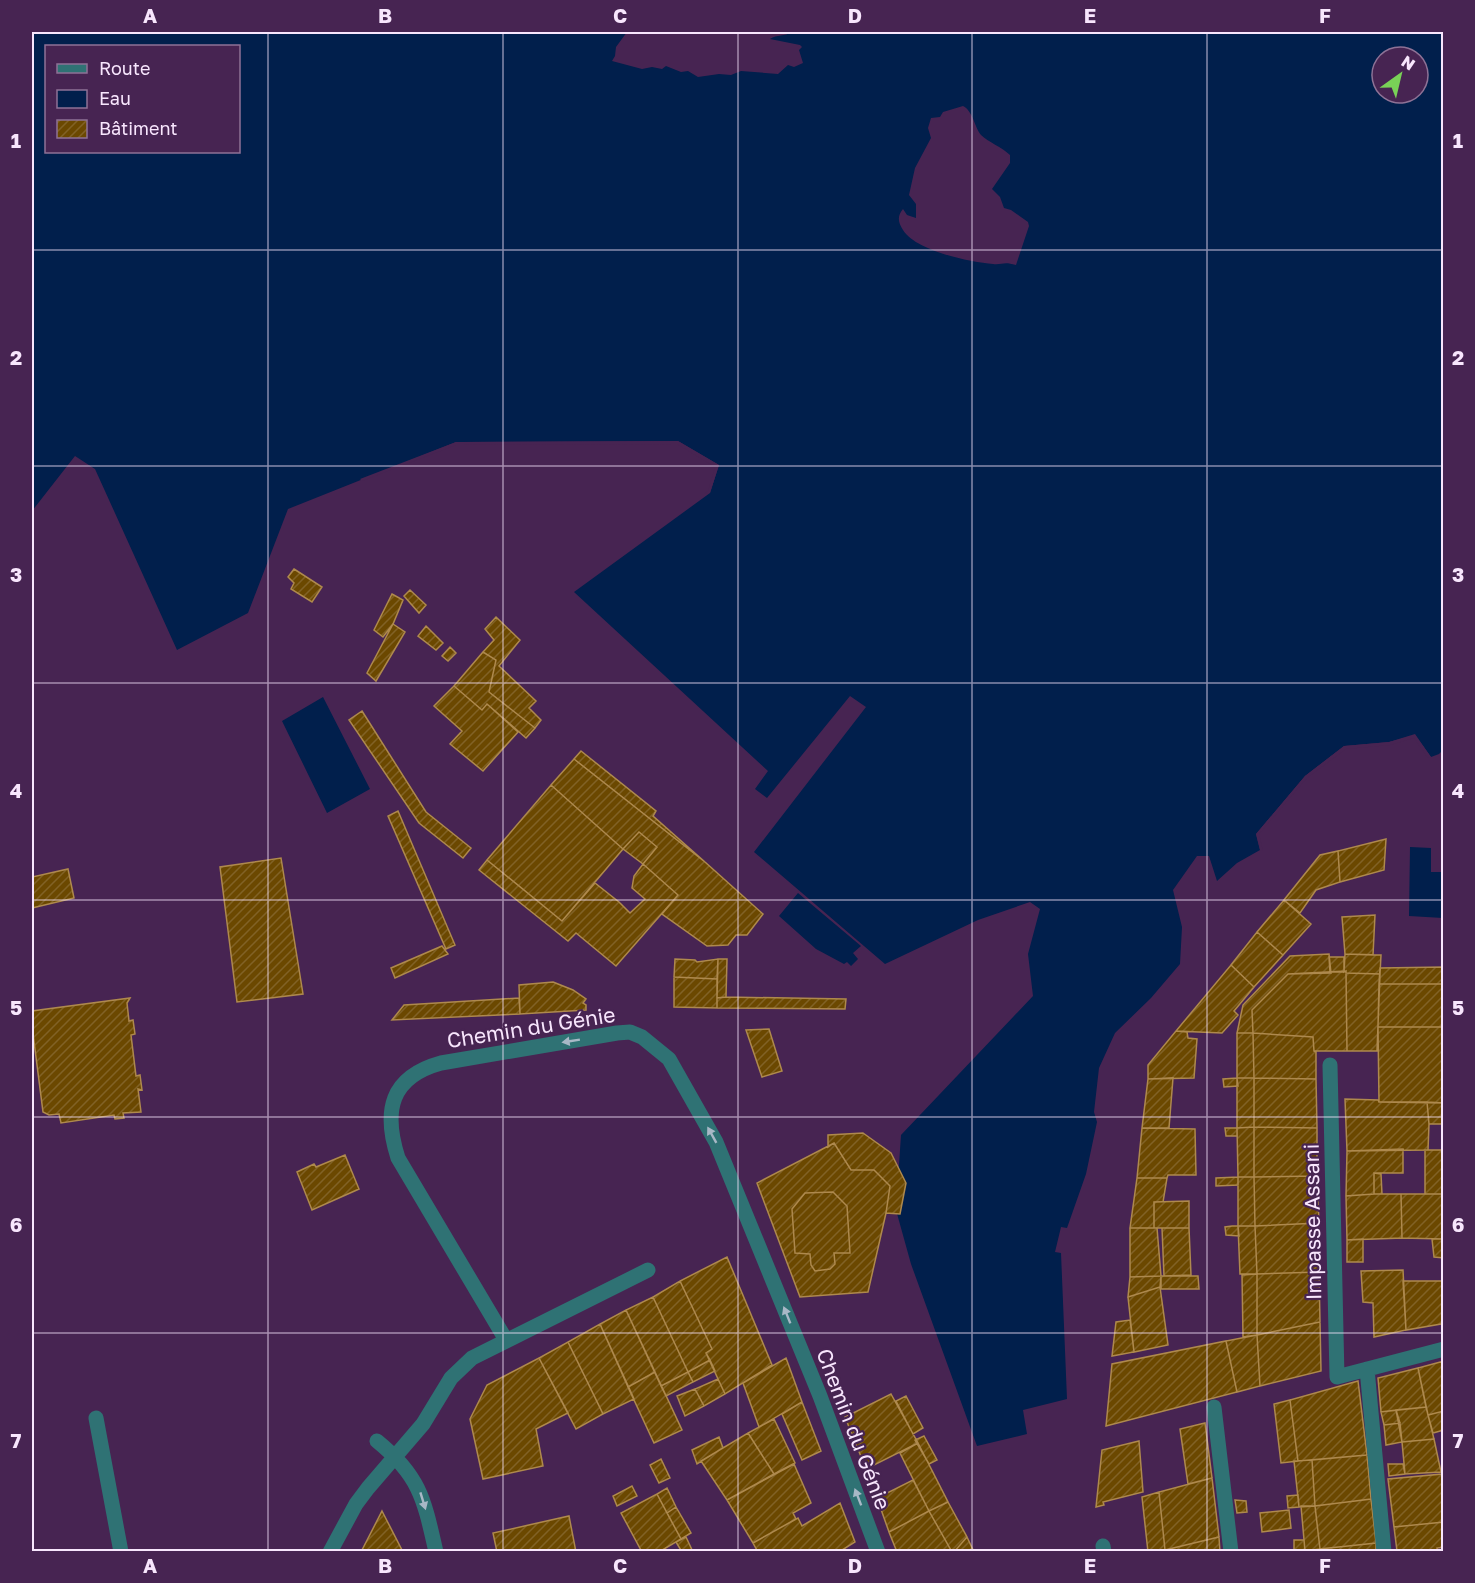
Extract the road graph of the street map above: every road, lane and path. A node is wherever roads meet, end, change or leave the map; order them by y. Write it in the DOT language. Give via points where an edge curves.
graph roads {
  1 [pos="1330,1065"];
  2 [pos="648,1270"];
  3 [pos="506,1340"];
  4 [pos="1443,1349"];
  5 [pos="1367,1369"];
  6 [pos="1214,1407"];
  7 [pos="96,1418"];
  8 [pos="377,1441"];
  9 [pos="396,1457"];
  10 [pos="122,1551"];
  11 [pos="330,1551"];
  12 [pos="436,1551"];
  13 [pos="878,1551"];
  14 [pos="1231,1551"];
  15 [pos="1384,1551"];
  1 -- 5 [label="street, Impasse Assani" via="1337,1377"];
  2 -- 3 [label="street"];
  3 -- 9 [label="street" via="471,1358 451,1378 423,1424"];
  13 -- 3 [label="street, Chemin du Génie, one-way" via="820,1396 716,1142 669,1059 642,1037 630,1032 617,1033 420,1068 406,1079 393,1105 390,1129 398,1158"];
  4 -- 5 [label="street"];
  5 -- 15 [label="street"];
  6 -- 14 [label="street"];
  7 -- 10 [label="street"];
  8 -- 9 [label="street"];
  9 -- 11 [label="street" via="356,1504"];
  9 -- 12 [label="street, one-way" via="417,1484"];
}
